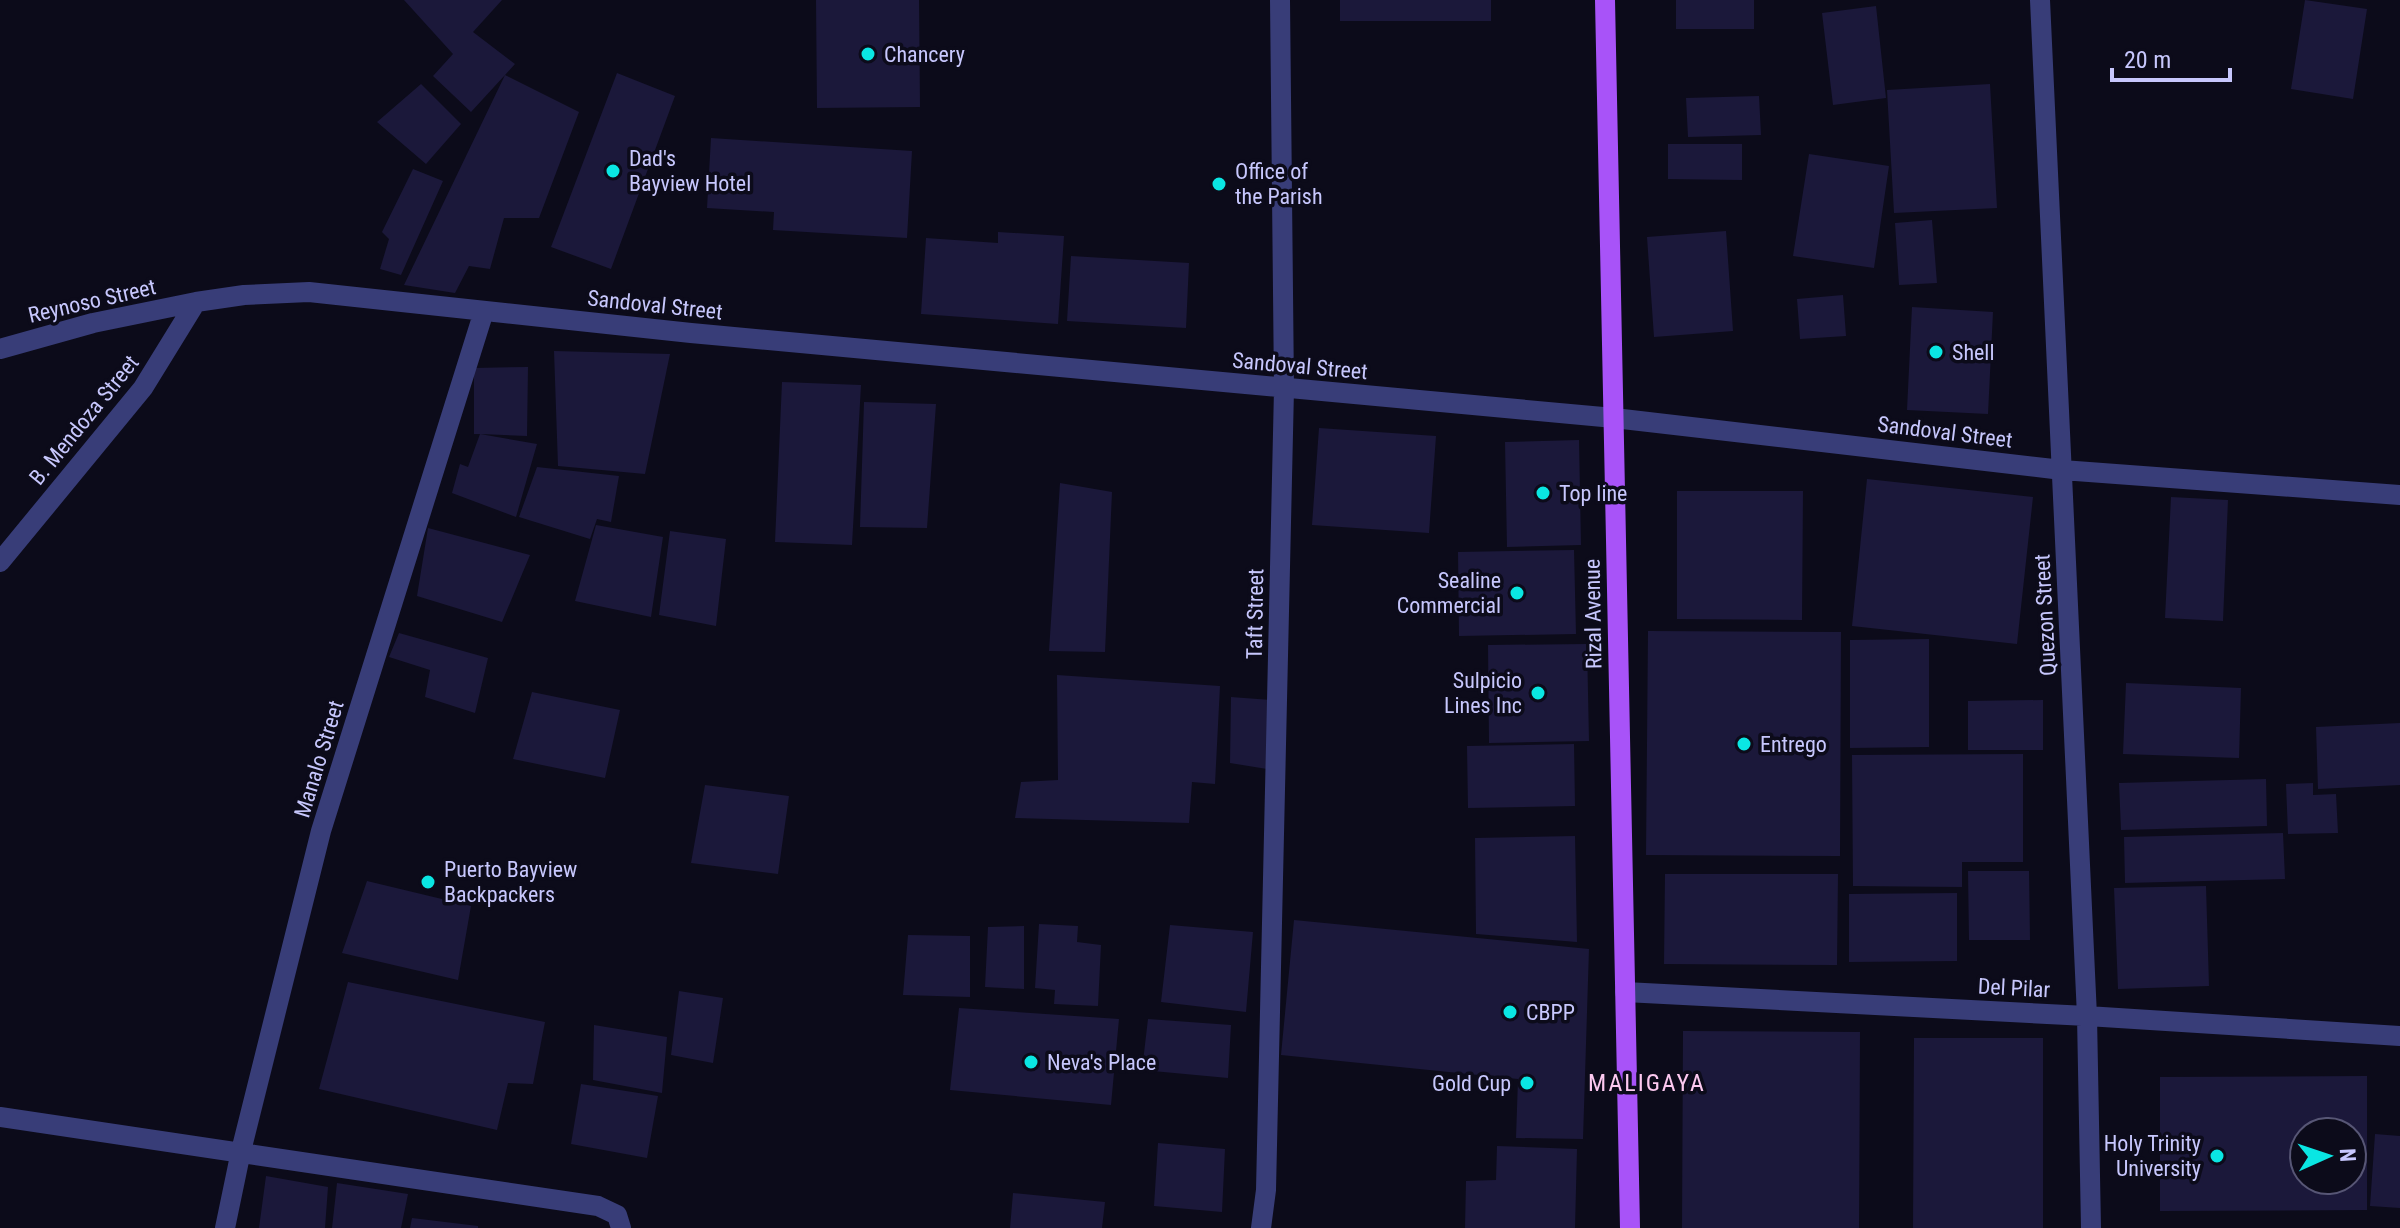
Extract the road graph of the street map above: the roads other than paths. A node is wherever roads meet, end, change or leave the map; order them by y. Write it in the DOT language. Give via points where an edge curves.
graph roads {
  1 [pos="1280,0"];
  2 [pos="1605,0"];
  3 [pos="2040,0"];
  4 [pos="196,302"];
  5 [pos="484,311"];
  6 [pos="0,349"];
  7 [pos="1284,389"];
  8 [pos="1614,418"];
  9 [pos="2062,470"];
  10 [pos="2400,495"];
  11 [pos="0,562"];
  12 [pos="1625,992"];
  13 [pos="2087,1016"];
  14 [pos="2400,1036"];
  15 [pos="0,1117"];
  16 [pos="241,1151"];
  17 [pos="225,1228"];
  18 [pos="621,1228"];
  19 [pos="1261,1228"];
  20 [pos="1630,1228"];
  21 [pos="2091,1228"];
  1 -- 7 [label="street, Taft Street"];
  2 -- 8 [label="main road, Rizal Avenue"];
  3 -- 9 [label="street, Quezon Street"];
  4 -- 5 [label="street, Sandoval Street" via="309,292"];
  4 -- 6 [label="street, Reynoso Street"];
  4 -- 11 [label="street, B. Mendoza Street" via="143,388"];
  5 -- 7 [label="street, Sandoval Street"];
  5 -- 16 [label="street, Manalo Street" via="321,831"];
  7 -- 8 [label="street, Sandoval Street"];
  7 -- 19 [label="street, Taft Street"];
  8 -- 9 [label="street, Sandoval Street"];
  8 -- 12 [label="main road, Rizal Avenue"];
  9 -- 10 [label="street, Sandoval Street"];
  9 -- 13 [label="street, Quezon Street"];
  12 -- 13 [label="street, Del Pilar"];
  12 -- 20 [label="main road, Rizal Avenue"];
  13 -- 14 [label="street, Del Pilar"];
  13 -- 21 [label="street, Quezon Street"];
  15 -- 16 [label="street"];
  16 -- 17 [label="street, Manalo Street"];
  16 -- 18 [label="street" via="598,1206 617,1215"];
}
